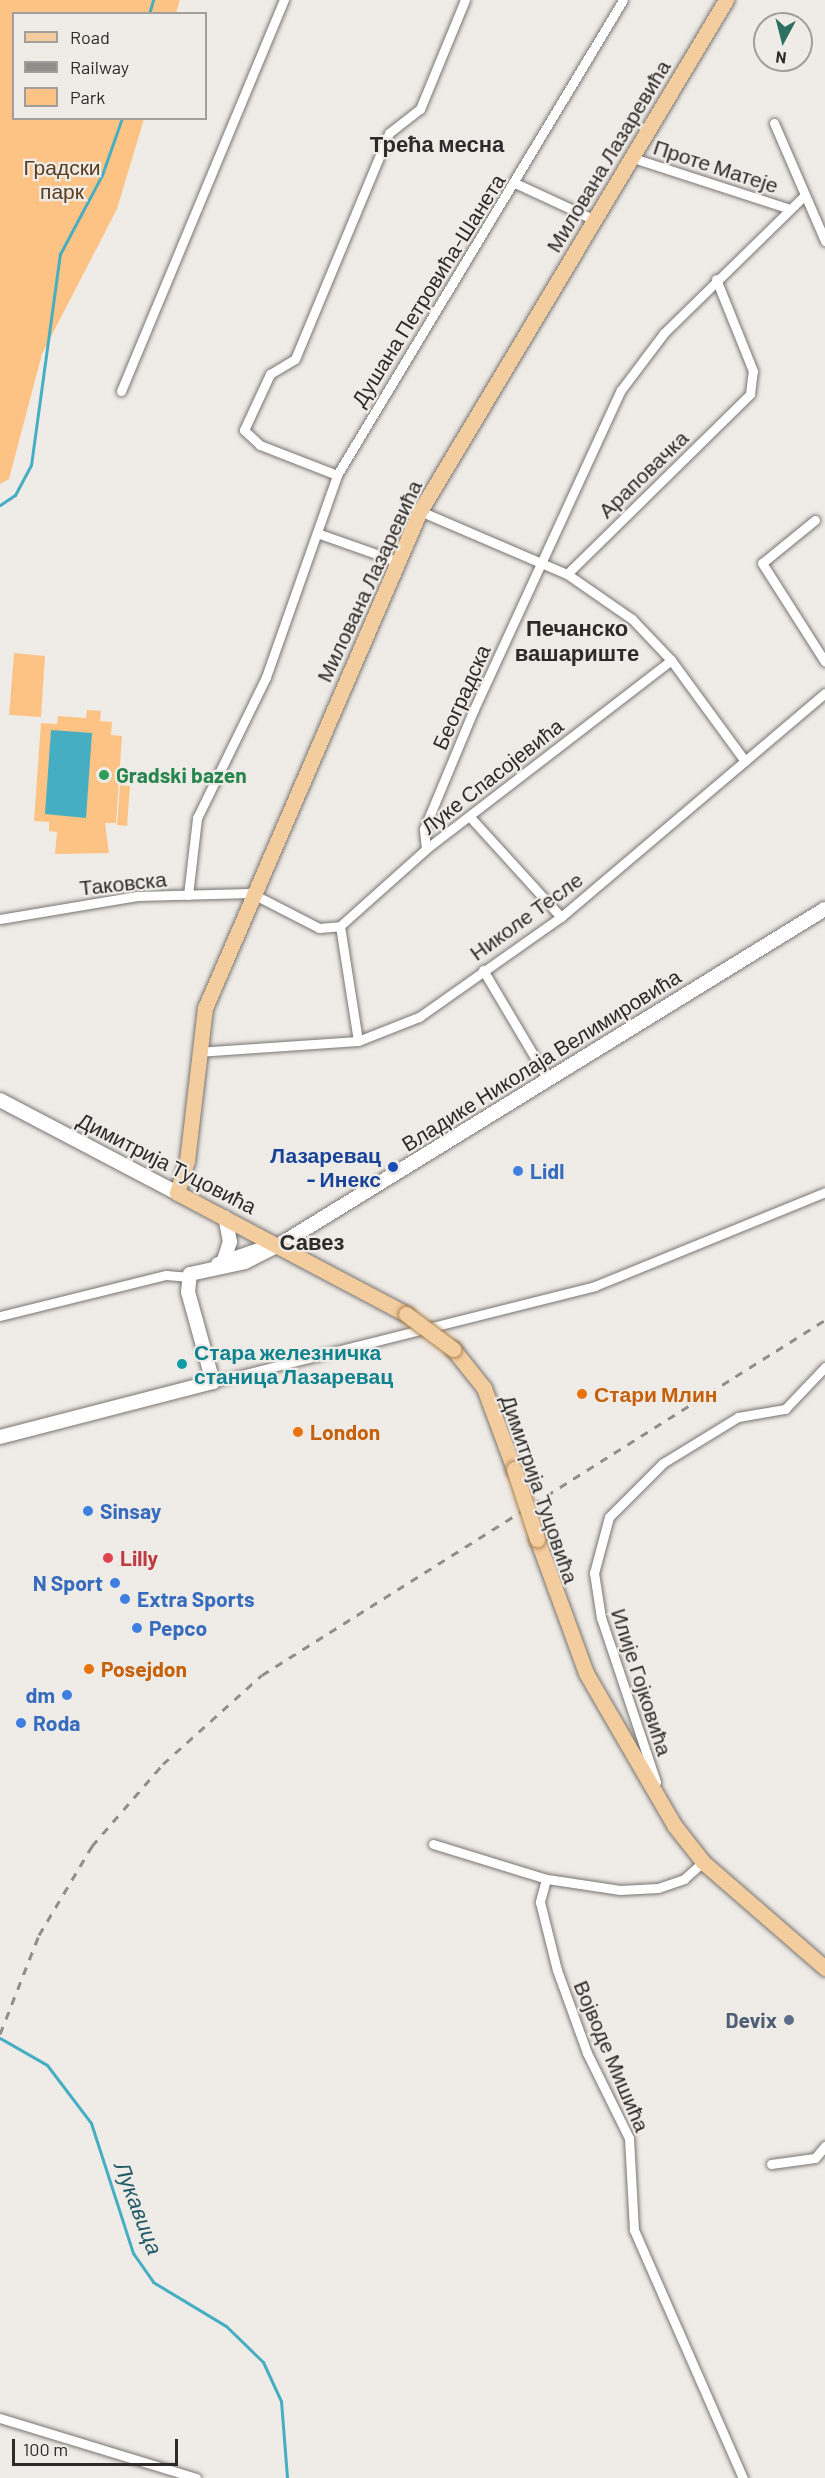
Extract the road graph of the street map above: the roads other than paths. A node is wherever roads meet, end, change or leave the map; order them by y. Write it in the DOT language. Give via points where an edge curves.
graph roads {
  1 [pos="284,0"];
  2 [pos="465,0"];
  3 [pos="623,0"];
  4 [pos="726,0"];
  5 [pos="774,123"];
  6 [pos="633,158"];
  7 [pos="515,183"];
  8 [pos="803,197"];
  9 [pos="787,208"];
  10 [pos="595,220"];
  11 [pos="825,241"];
  12 [pos="716,279"];
  13 [pos="120,391"];
  14 [pos="337,475"];
  15 [pos="420,511"];
  16 [pos="814,520"];
  17 [pos="317,533"];
  18 [pos="396,561"];
  19 [pos="543,563"];
  20 [pos="567,574"];
  21 [pos="671,660"];
  22 [pos="825,662"];
  23 [pos="825,693"];
  24 [pos="746,761"];
  25 [pos="470,817"];
  26 [pos="424,829"];
  27 [pos="441,838"];
  28 [pos="426,849"];
  29 [pos="251,893"];
  30 [pos="188,895"];
  31 [pos="825,909"];
  32 [pos="561,917"];
  33 [pos="0,919"];
  34 [pos="340,926"];
  35 [pos="483,970"];
  36 [pos="358,1041"];
  37 [pos="197,1052"];
  38 [pos="548,1078"];
  39 [pos="0,1100"];
  40 [pos="825,1192"];
  41 [pos="177,1193"];
  42 [pos="225,1217"];
  43 [pos="279,1245"];
  44 [pos="220,1263"];
  45 [pos="187,1277"];
  46 [pos="0,1316"];
  47 [pos="825,1367"];
  48 [pos="213,1382"];
  49 [pos="0,1437"];
  50 [pos="662,1805"];
  51 [pos="433,1844"];
  52 [pos="703,1862"];
  53 [pos="546,1879"];
  54 [pos="825,1968"];
  55 [pos="825,2146"];
  56 [pos="771,2164"];
  57 [pos="0,2418"];
  58 [pos="196,2478"];
  59 [pos="743,2478"];
  1 -- 13 [label="street"];
  2 -- 14 [label="street" via="420,109 389,133 295,359 270,374 244,430 260,445"];
  3 -- 7 [label="street, Душана Петровића-Шанета"];
  4 -- 6 [label="main road, Милована Лазаревића"];
  5 -- 8 [label="street"];
  6 -- 9 [label="street, Проте Матеје"];
  6 -- 10 [label="main road, Милована Лазаревића"];
  7 -- 10 [label="street"];
  7 -- 14 [label="street, Душана Петровића-Шанета"];
  8 -- 9 [label="street, Проте Матеје"];
  8 -- 11 [label="street"];
  9 -- 12 [label="street, Проте Матеје"];
  10 -- 15 [label="main road, Милована Лазаревића"];
  12 -- 19 [label="street, Проте Матеје" via="664,333 621,390"];
  12 -- 20 [label="street, Араповачка" via="753,370 753,386 745,400"];
  14 -- 17 [label="street, Душана Петровића-Шанета"];
  15 -- 18 [label="main road, Милована Лазаревића"];
  15 -- 19 [label="street"];
  16 -- 22 [label="street" via="762,563"];
  17 -- 18 [label="street"];
  17 -- 30 [label="street, Душана Петровића-Шанета" via="266,677 197,818"];
  18 -- 29 [label="main road, Милована Лазаревића"];
  19 -- 20 [label="street"];
  19 -- 26 [label="street, Београдска"];
  20 -- 21 [label="street" via="632,619"];
  21 -- 24 [label="street"];
  21 -- 25 [label="street, Луке Спасојевића"];
  23 -- 24 [label="street, Николе Тесле"];
  24 -- 32 [label="street, Николе Тесле"];
  25 -- 27 [label="street, Луке Спасојевића"];
  25 -- 32 [label="street"];
  26 -- 27 [label="street"];
  26 -- 28 [label="street, Београдска"];
  27 -- 28 [label="street, Луке Спасојевића"];
  28 -- 34 [label="street, Луке Спасојевића"];
  29 -- 30 [label="street, Таковска"];
  29 -- 34 [label="street" via="319,927"];
  29 -- 37 [label="main road, Милована Лазаревића" via="212,985"];
  30 -- 33 [label="street, Таковска" via="138,896"];
  31 -- 38 [label="street, Владике Николаја Велимировића"];
  32 -- 35 [label="street, Николе Тесле"];
  34 -- 36 [label="street"];
  35 -- 36 [label="street, Николе Тесле" via="419,1017"];
  35 -- 38 [label="street"];
  36 -- 37 [label="street, Николе Тесле"];
  37 -- 41 [label="main road, Милована Лазаревића" via="187,1161"];
  38 -- 43 [label="street, Владике Николаја Велимировића"];
  39 -- 41 [label="street, Димитрија Туцовића"];
  40 -- 48 [label="street" via="594,1286"];
  41 -- 42 [label="main road, Димитрија Туцовића"];
  42 -- 43 [label="main road, Димитрија Туцовића"];
  42 -- 44 [label="street" via="230,1242"];
  43 -- 44 [label="street, Владике Николаја Велимировића"];
  43 -- 50 [label="main road, Димитрија Туцовића, bridge" via="406,1314 453,1349 484,1388 586,1673"];
  44 -- 45 [label="street, Владике Николаја Велимировића"];
  45 -- 46 [label="street" via="166,1275"];
  45 -- 48 [label="street"];
  47 -- 50 [label="street, Илије Гојковића" via="785,1409 738,1417 663,1463 609,1517 598,1544 594,1573 600,1618"];
  48 -- 49 [label="street"];
  50 -- 52 [label="main road, Димитрија Туцовића"];
  51 -- 53 [label="street"];
  52 -- 53 [label="street" via="690,1876 658,1888 581,1887"];
  52 -- 54 [label="main road, Димитрија Туцовића"];
  53 -- 59 [label="street, Војводе Мишића" via="540,1902 558,1970 587,2053 629,2138 634,2230"];
  55 -- 56 [label="street" via="815,2158"];
  57 -- 58 [label="street"];
}
